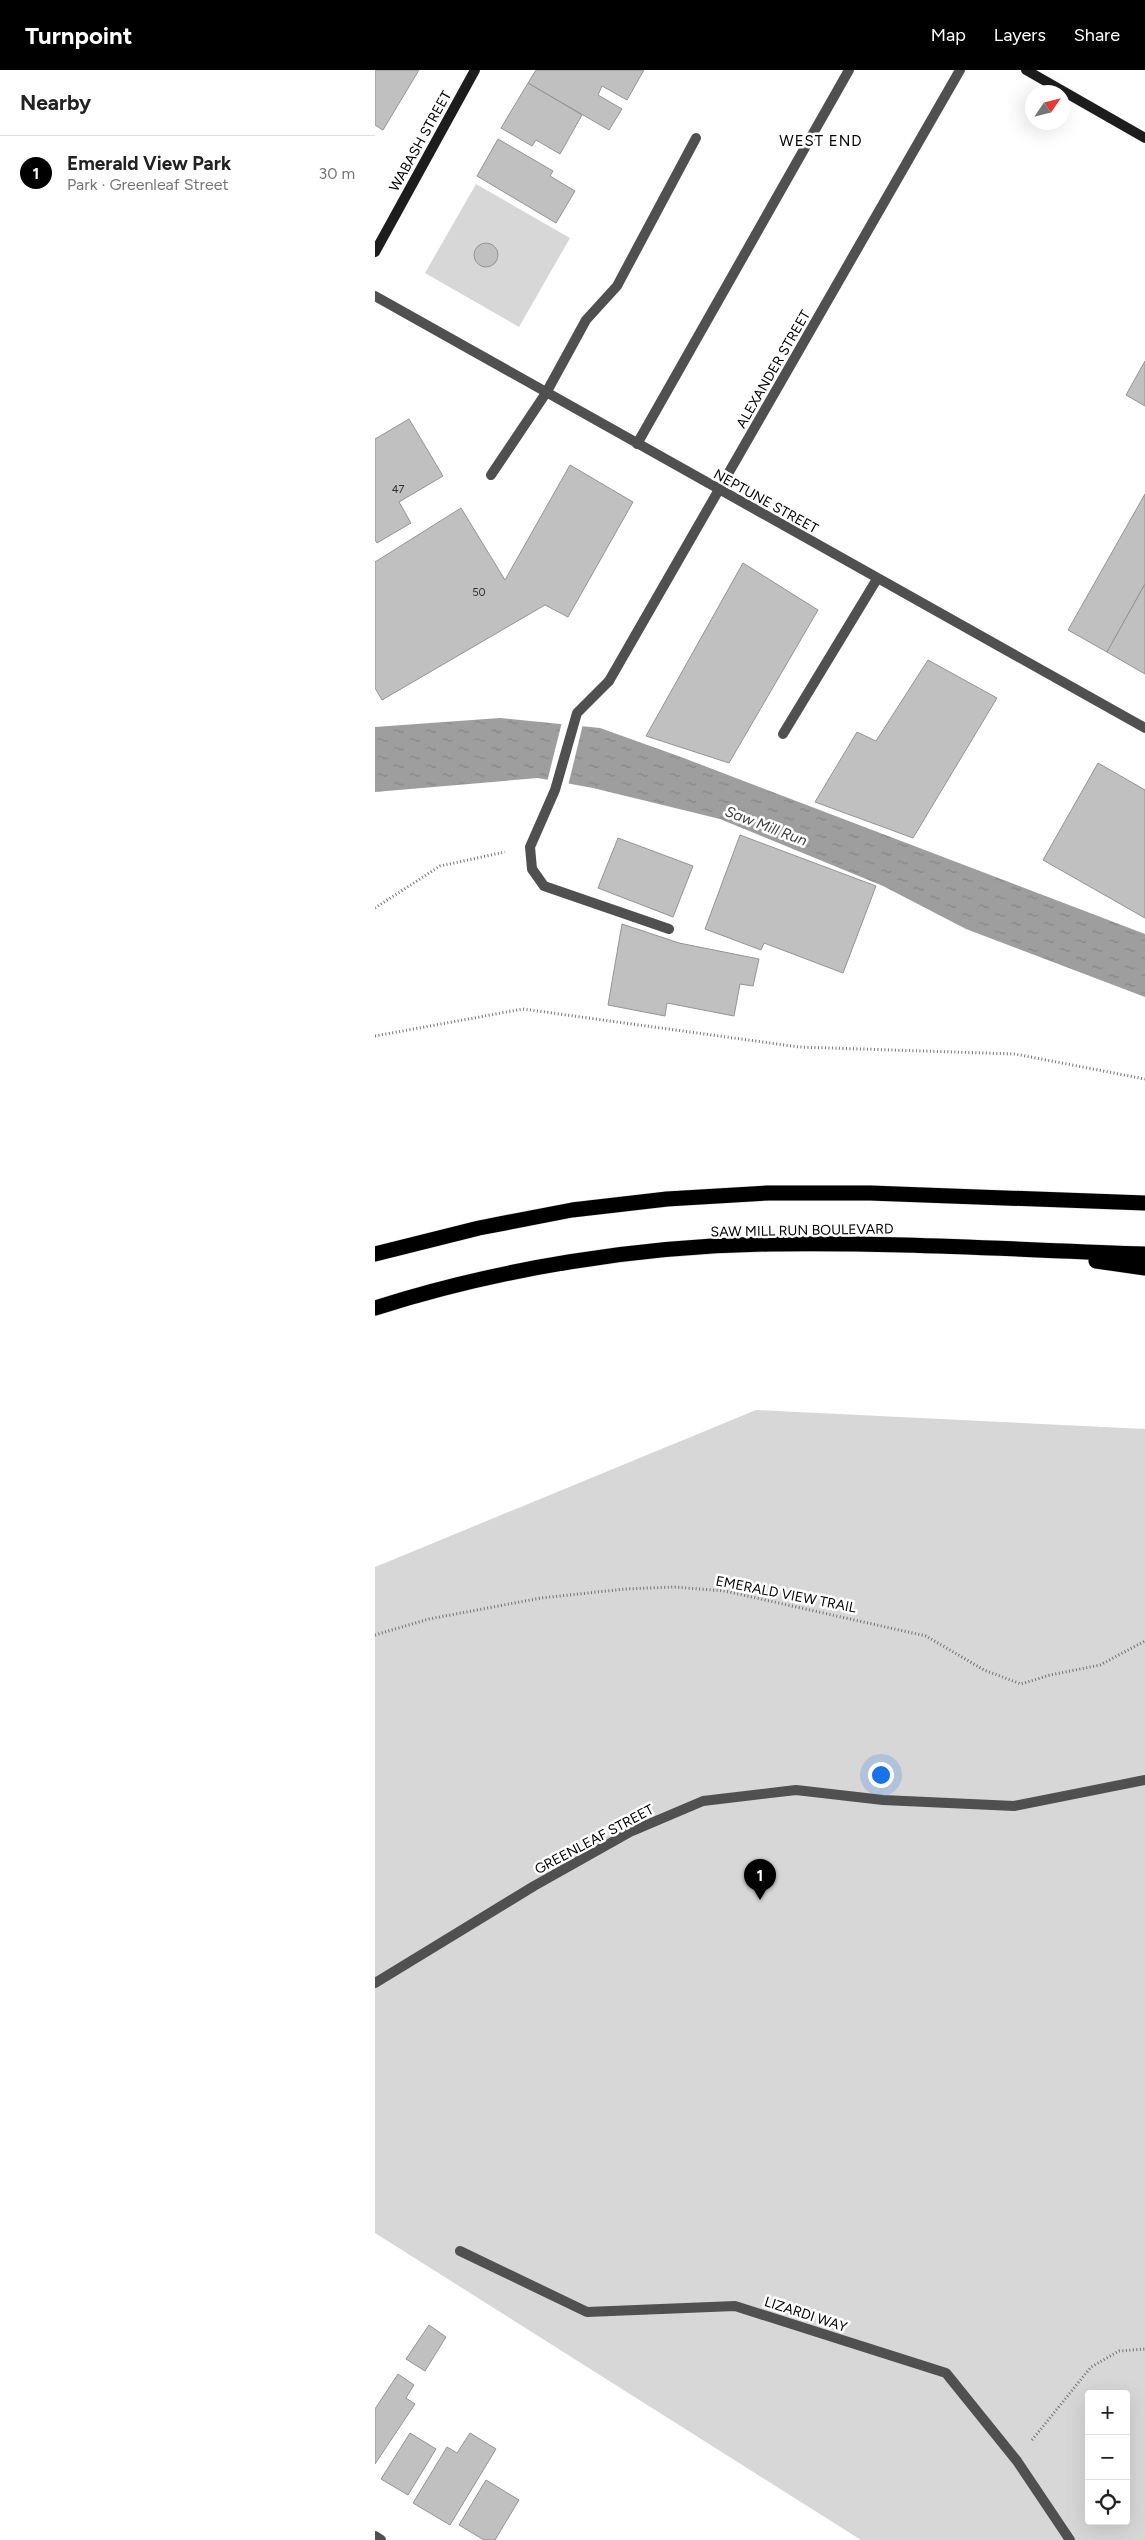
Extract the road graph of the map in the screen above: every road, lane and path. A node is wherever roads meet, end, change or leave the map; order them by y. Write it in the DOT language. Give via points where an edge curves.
graph roads {
  1 [pos="475,70"];
  2 [pos="849,70"];
  3 [pos="960,70"];
  4 [pos="1026,70"];
  5 [pos="696,138"];
  6 [pos="1145,138"];
  7 [pos="375,252"];
  8 [pos="375,296"];
  9 [pos="546,393"];
  10 [pos="637,444"];
  11 [pos="491,475"];
  12 [pos="719,490"];
  13 [pos="877,579"];
  14 [pos="1145,728"];
  15 [pos="783,734"];
  16 [pos="530,847"];
  17 [pos="375,908"];
  18 [pos="669,929"];
  19 [pos="375,1036"];
  20 [pos="1145,1079"];
  21 [pos="1145,1203"];
  22 [pos="998,1249"];
  23 [pos="375,1254"];
  24 [pos="1145,1254"];
  25 [pos="1145,1268"];
  26 [pos="375,1308"];
  27 [pos="375,1634"];
  28 [pos="1145,1641"];
  29 [pos="1145,1780"];
  30 [pos="375,1983"];
  31 [pos="460,2251"];
  32 [pos="1145,2349"];
  33 [pos="1017,2461"];
  34 [pos="375,2536"];
  35 [pos="381,2540"];
  36 [pos="1070,2540"];
  1 -- 7 [label="main road, WABASH STREET"];
  2 -- 10 [label="street"];
  3 -- 12 [label="street, ALEXANDER STREET"];
  4 -- 6 [label="main road"];
  5 -- 9 [label="street" via="617,286 586,320"];
  8 -- 9 [label="street, NEPTUNE STREET"];
  9 -- 10 [label="street, NEPTUNE STREET"];
  9 -- 11 [label="street"];
  10 -- 12 [label="street, NEPTUNE STREET"];
  12 -- 13 [label="street, NEPTUNE STREET"];
  12 -- 16 [label="street, ALEXANDER STREET" via="609,682 577,713 555,790"];
  13 -- 14 [label="street, NEPTUNE STREET"];
  13 -- 15 [label="street"];
  16 -- 17 [label="path" via="440,866"];
  16 -- 18 [label="street" via="532,869 544,886"];
  19 -- 20 [label="path" via="523,1009 799,1047 1015,1054"];
  21 -- 23 [label="highway" via="861,1193 667,1198 479,1228"];
  22 -- 24 [label="highway, SAW MILL RUN BOULEVARD"];
  22 -- 25 [label="highway"];
  22 -- 26 [label="highway, SAW MILL RUN BOULEVARD" via="769,1244 671,1249 580,1261 490,1278"];
  27 -- 28 [label="path, EMERALD VIEW TRAIL" via="429,1619 541,1598 674,1587 725,1591 926,1636 984,1670 1021,1684 1100,1664"];
  29 -- 30 [label="street, GREENLEAF STREET" via="1015,1806 883,1800 796,1790 703,1801 622,1836"];
  31 -- 33 [label="street, LIZARDI WAY" via="587,2312 735,2306 946,2373"];
  32 -- 33 [label="path" via="1119,2351 1091,2367"];
  33 -- 36 [label="street, LIZARDI WAY"];
  34 -- 35 [label="street"];
}
